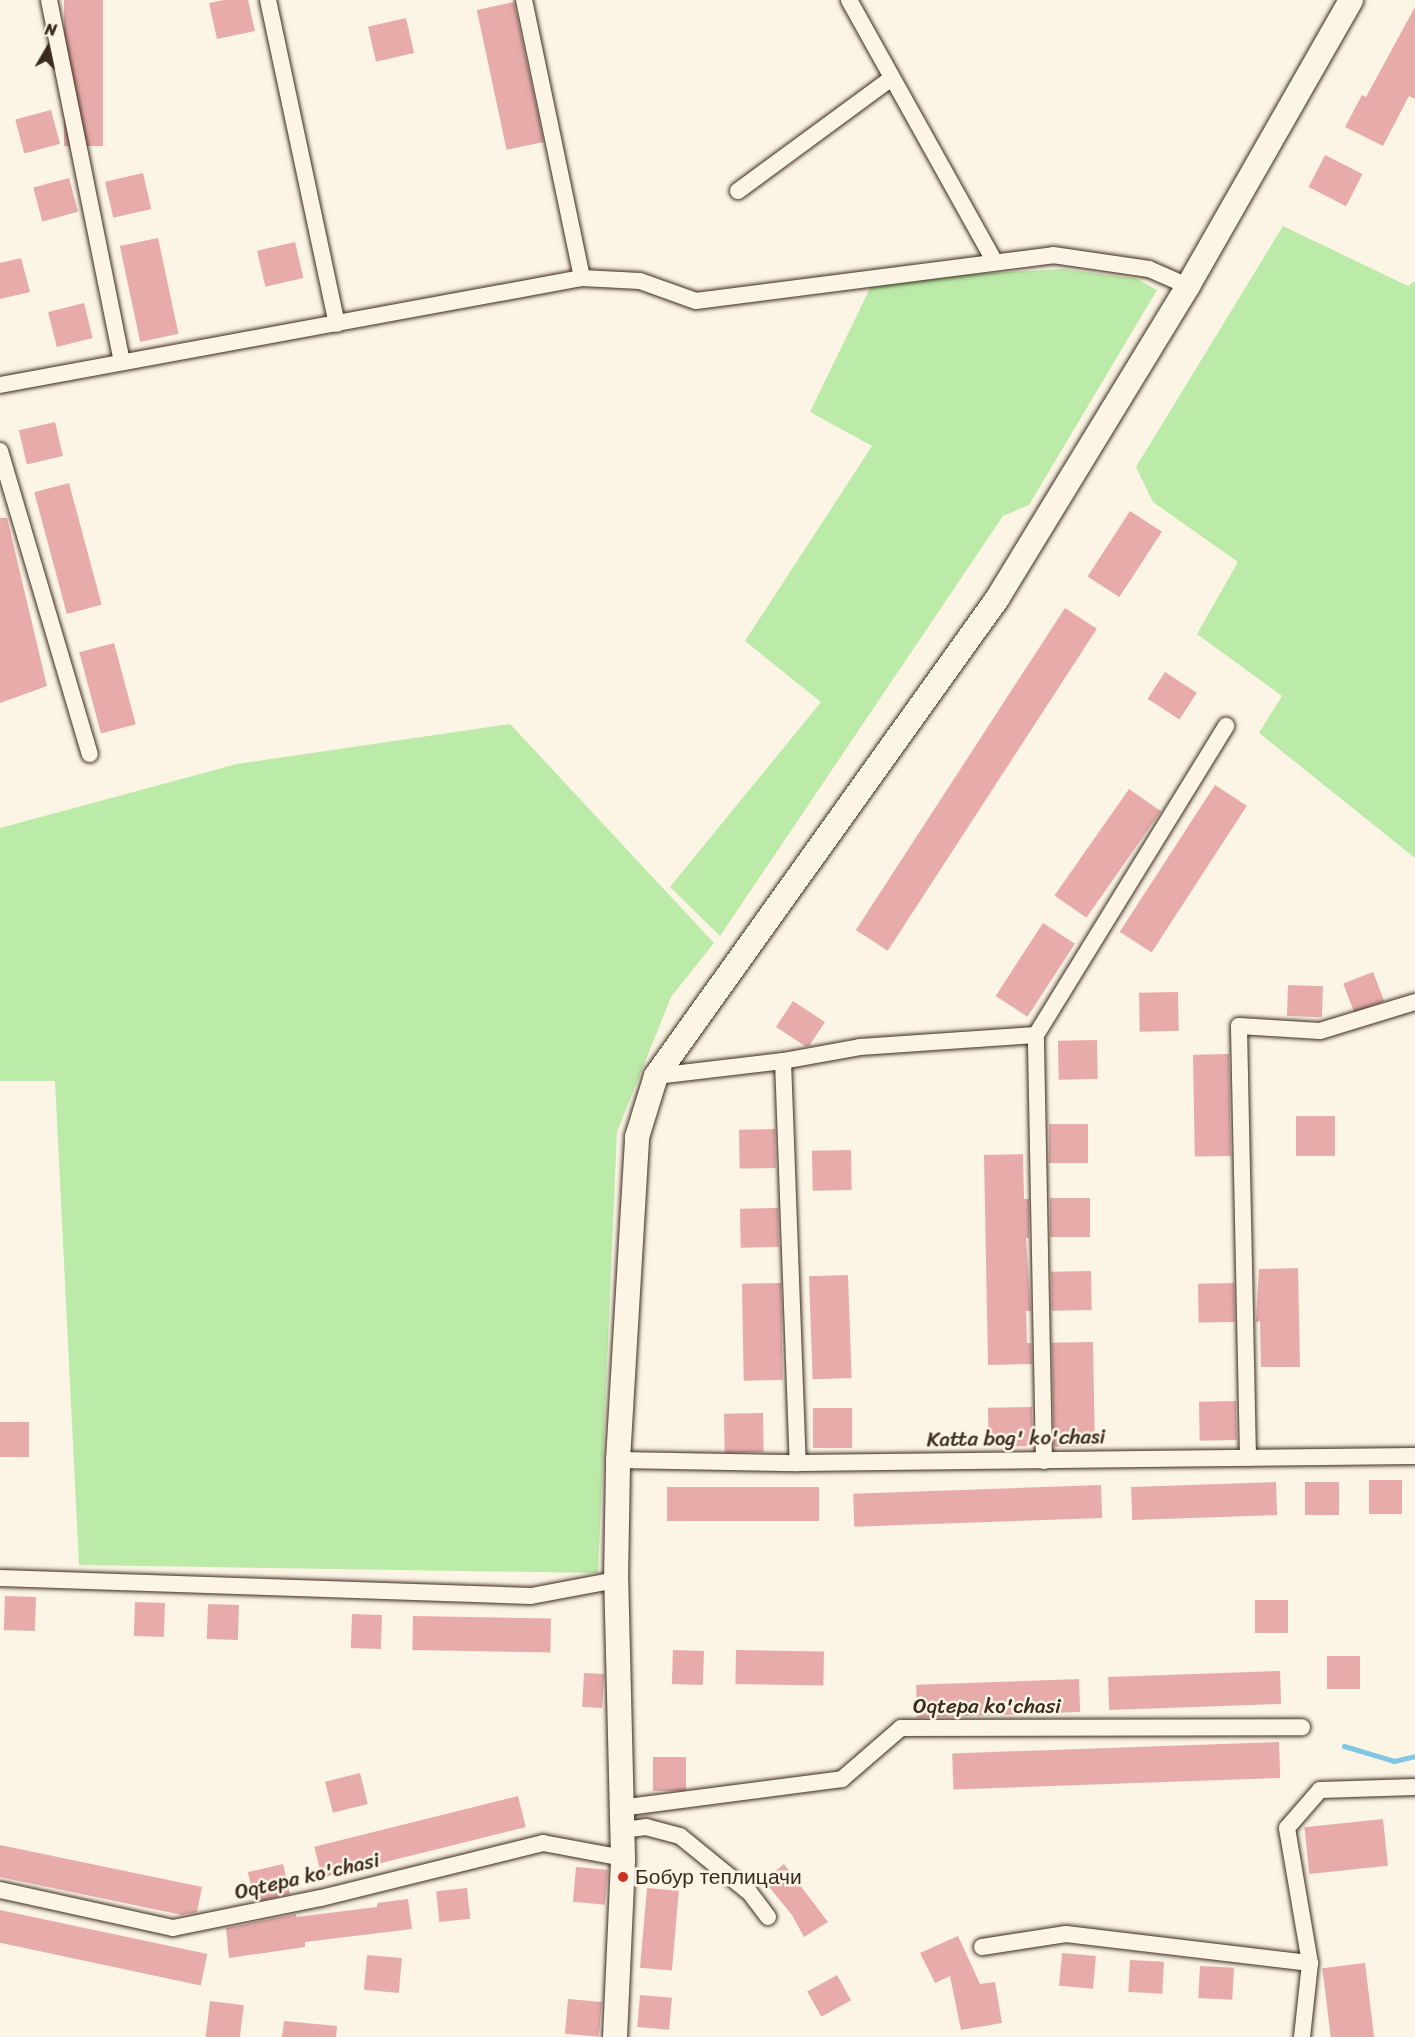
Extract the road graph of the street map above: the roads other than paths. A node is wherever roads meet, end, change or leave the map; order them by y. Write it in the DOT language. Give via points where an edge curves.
graph roads {
  1 [pos="49,0"];
  2 [pos="268,0"];
  3 [pos="524,0"];
  4 [pos="849,0"];
  5 [pos="1351,0"];
  6 [pos="892,78"];
  7 [pos="738,191"];
  8 [pos="994,261"];
  9 [pos="582,278"];
  10 [pos="1188,286"];
  11 [pos="337,324"];
  12 [pos="122,362"];
  13 [pos="0,385"];
  14 [pos="0,451"];
  15 [pos="1226,726"];
  16 [pos="90,754"];
  17 [pos="1415,1002"];
  18 [pos="1036,1035"];
  19 [pos="783,1061"];
  20 [pos="656,1076"];
  21 [pos="1415,1456"];
  22 [pos="1248,1458"];
  23 [pos="618,1460"];
  24 [pos="1044,1461"];
  25 [pos="798,1463"];
  26 [pos="0,1578"];
  27 [pos="616,1580"];
  28 [pos="1302,1728"];
  29 [pos="1415,1787"];
  30 [pos="621,1819"];
  31 [pos="623,1858"];
  32 [pos="0,1890"];
  33 [pos="768,1917"];
  34 [pos="982,1947"];
  35 [pos="1310,1963"];
  36 [pos="615,2037"];
  37 [pos="1302,2037"];
  1 -- 12 [label="street"];
  2 -- 11 [label="street"];
  3 -- 9 [label="street"];
  4 -- 6 [label="street"];
  5 -- 10 [label="main road"];
  6 -- 7 [label="street"];
  6 -- 8 [label="street"];
  8 -- 9 [label="street" via="696,301 640,281"];
  8 -- 10 [label="street" via="1053,255 1149,269"];
  9 -- 11 [label="street"];
  10 -- 20 [label="main road" via="997,599"];
  11 -- 12 [label="street"];
  12 -- 13 [label="street"];
  14 -- 16 [label="street"];
  15 -- 18 [label="street"];
  17 -- 22 [label="street" via="1320,1031 1239,1026"];
  18 -- 19 [label="street" via="860,1047"];
  18 -- 24 [label="street"];
  19 -- 20 [label="street"];
  19 -- 25 [label="street"];
  20 -- 23 [label="main road" via="637,1137"];
  21 -- 22 [label="street, Katta bog' ko'chasi"];
  22 -- 24 [label="street, Katta bog' ko'chasi"];
  23 -- 25 [label="street, Katta bog' ko'chasi"];
  23 -- 27 [label="main road"];
  24 -- 25 [label="street, Katta bog' ko'chasi"];
  26 -- 27 [label="street" via="531,1596"];
  27 -- 30 [label="main road"];
  28 -- 30 [label="street, Oqtepa ko'chasi" via="901,1728 842,1779"];
  29 -- 35 [label="street" via="1320,1790 1287,1828"];
  30 -- 31 [label="main road"];
  30 -- 33 [label="street" via="680,1836 750,1893"];
  31 -- 32 [label="street, Oqtepa ko'chasi" via="543,1843 321,1898 173,1928"];
  31 -- 36 [label="main road"];
  34 -- 35 [label="street" via="1066,1934"];
  35 -- 37 [label="street"];
}
